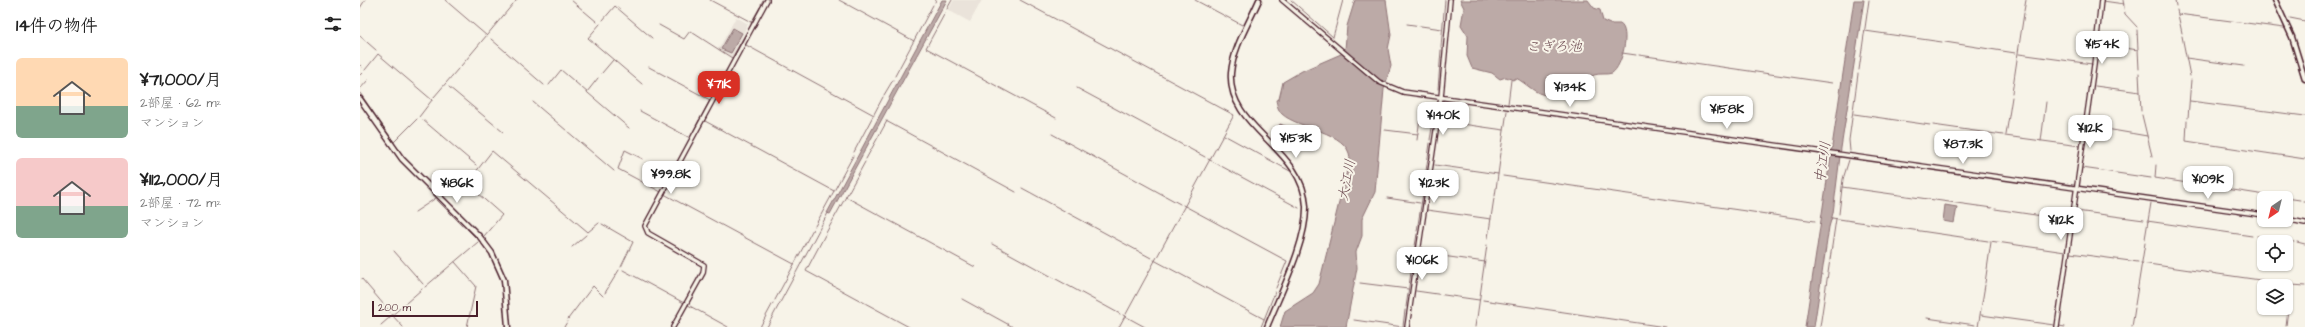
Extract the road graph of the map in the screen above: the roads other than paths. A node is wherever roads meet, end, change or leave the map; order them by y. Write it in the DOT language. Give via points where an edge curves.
graph roads {
  1 [pos="767,0"];
  2 [pos="1259,0"];
  3 [pos="1282,0"];
  4 [pos="1450,0"];
  5 [pos="2101,0"];
  6 [pos="2275,0"];
  7 [pos="2305,79"];
  8 [pos="1441,97"];
  9 [pos="360,99"];
  10 [pos="2076,190"];
  11 [pos="2257,214"];
  12 [pos="2293,220"];
  13 [pos="2305,223"];
  14 [pos="508,327"];
  15 [pos="673,327"];
  16 [pos="1267,327"];
  17 [pos="1407,327"];
  18 [pos="2057,327"];
  1 -- 15 [label="street" via="645,226 648,233 704,265 703,273"];
  2 -- 16 [label="main road" via="1237,51 1231,73 1232,89 1245,116 1286,157 1300,181 1306,206 1301,239"];
  3 -- 8 [label="street" via="1386,86 1403,92"];
  4 -- 8 [label="street"];
  5 -- 10 [label="street"];
  6 -- 7 [label="main road" via="2292,37"];
  8 -- 10 [label="street"];
  8 -- 17 [label="street"];
  9 -- 14 [label="main road" via="402,159 480,237 492,253 504,280"];
  10 -- 11 [label="street"];
  10 -- 18 [label="street"];
  12 -- 13 [label="street"];
}
